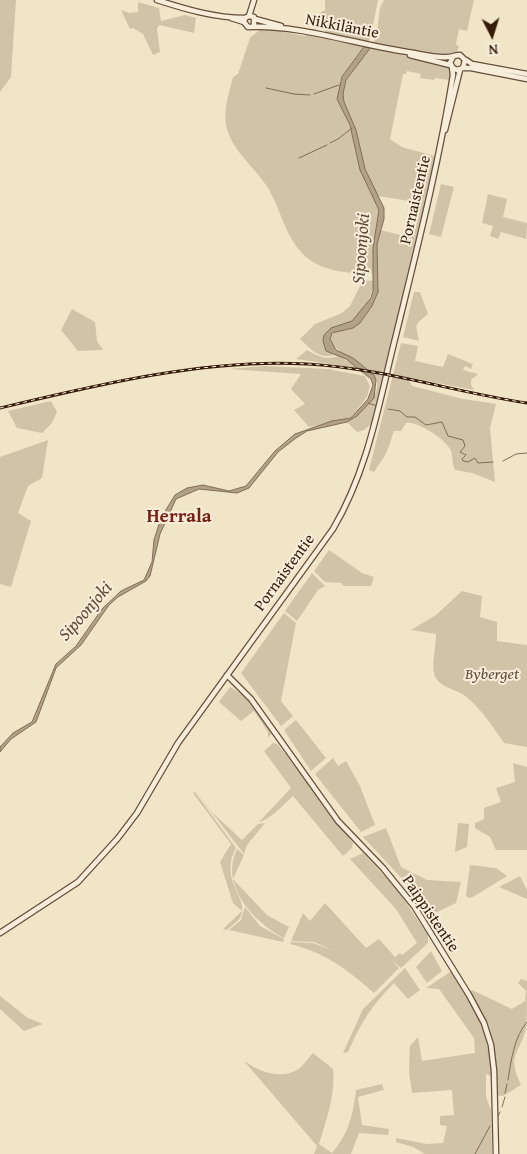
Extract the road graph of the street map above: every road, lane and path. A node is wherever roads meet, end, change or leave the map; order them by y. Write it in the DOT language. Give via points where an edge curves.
graph roads {
  1 [pos="157,0"];
  2 [pos="254,1"];
  3 [pos="249,18"];
  4 [pos="254,26"];
  5 [pos="284,28"];
  6 [pos="396,51"];
  7 [pos="453,56"];
  8 [pos="464,58"];
  9 [pos="451,66"];
  10 [pos="461,69"];
  11 [pos="527,74"];
  12 [pos="527,78"];
  13 [pos="441,143"];
  14 [pos="227,675"];
  15 [pos="0,933"];
  16 [pos="496,1154"];
  1 -- 3 [label="street, Nikkiläntie" via="232,18"];
  2 -- 3 [label="street"];
  3 -- 4 [label="street"];
  3 -- 4 [label="street, Nikkiläntie" via="248,27"];
  3 -- 5 [label="street, Nikkiläntie"];
  4 -- 5 [label="street, Nikkiläntie"];
  5 -- 6 [label="street, Nikkiläntie"];
  6 -- 7 [label="street, Nikkiläntie"];
  6 -- 9 [label="street, Nikkiläntie"];
  7 -- 8 [label="street"];
  7 -- 9 [label="street"];
  8 -- 10 [label="street" via="465,64"];
  8 -- 11 [label="street" via="472,64"];
  9 -- 10 [label="street"];
  9 -- 13 [label="street, Pornaistentie" via="453,75"];
  10 -- 12 [label="street"];
  10 -- 13 [label="street, Pornaistentie"];
  13 -- 14 [label="street, Pornaistentie" via="369,449 356,485 333,529"];
  14 -- 15 [label="street, Pornaistentie" via="178,743 128,826 101,859 78,882"];
  14 -- 16 [label="street, Paippistentie" via="251,699 338,821 404,892 464,987 490,1038"];
}
